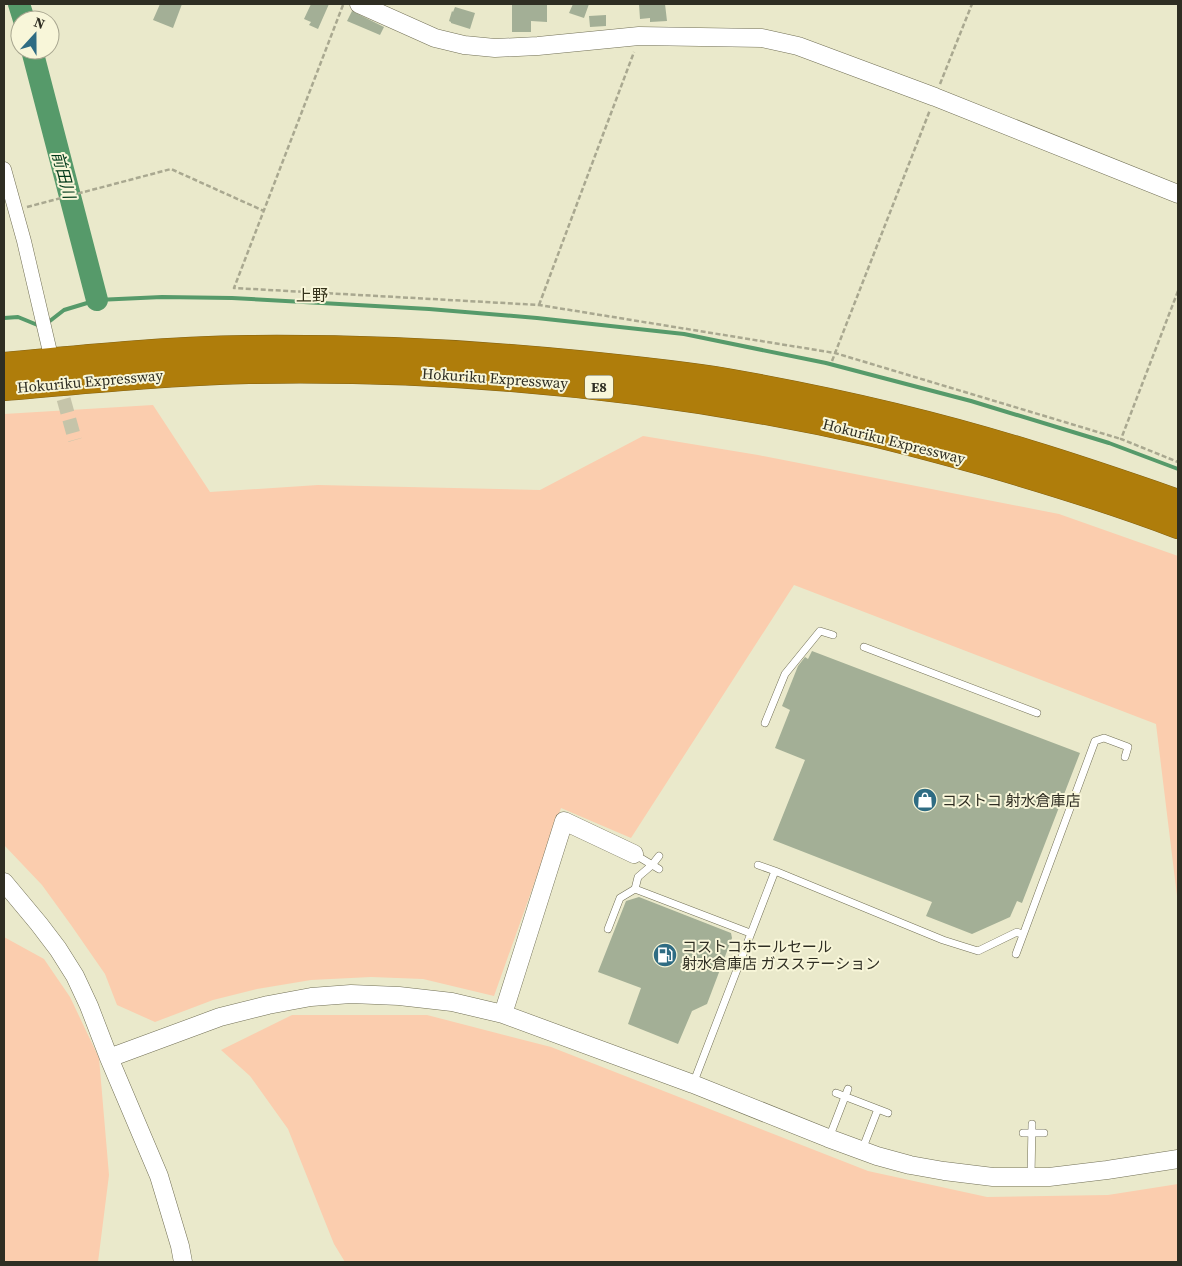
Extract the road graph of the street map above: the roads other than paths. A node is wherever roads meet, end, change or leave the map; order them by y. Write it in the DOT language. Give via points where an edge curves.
graph roads {
  1 [pos="359,4"];
  2 [pos="4,169"];
  3 [pos="1178,194"];
  4 [pos="247,348"];
  5 [pos="50,352"];
  6 [pos="4,358"];
  7 [pos="4,366"];
  8 [pos="4,388"];
  9 [pos="1178,502"];
  10 [pos="1178,526"];
  11 [pos="833,635"];
  12 [pos="864,647"];
  13 [pos="1037,713"];
  14 [pos="765,723"];
  15 [pos="1125,757"];
  16 [pos="634,854"];
  17 [pos="659,856"];
  18 [pos="758,865"];
  19 [pos="655,867"];
  20 [pos="775,871"];
  21 [pos="4,882"];
  22 [pos="635,889"];
  23 [pos="608,928"];
  24 [pos="750,933"];
  25 [pos="1023,935"];
  26 [pos="1016,954"];
  27 [pos="503,1014"];
  28 [pos="109,1058"];
  29 [pos="693,1084"];
  30 [pos="848,1089"];
  31 [pos="836,1093"];
  32 [pos="844,1097"];
  33 [pos="878,1109"];
  34 [pos="888,1113"];
  35 [pos="1032,1124"];
  36 [pos="1023,1133"];
  37 [pos="1032,1133"];
  38 [pos="1044,1133"];
  39 [pos="828,1138"];
  40 [pos="862,1150"];
  41 [pos="1178,1159"];
  42 [pos="1031,1177"];
  43 [pos="183,1262"];
  1 -- 3 [label="street" via="435,38 495,48 639,36 762,38 798,46"];
  2 -- 5 [label="street"];
  4 -- 6 [label="highway" via="187,346"];
  4 -- 7 [label="highway, Hokuriku Expressway / E8"];
  4 -- 9 [label="highway, Hokuriku Expressway / E8" via="491,354 724,381 801,395 957,432 1077,467"];
  8 -- 10 [label="highway, Hokuriku Expressway / E8" via="247,371 412,372 566,383 729,406 876,435 1023,474"];
  11 -- 14 [label="lane" via="820,631 785,674"];
  12 -- 13 [label="lane"];
  15 -- 25 [label="lane" via="1128,747 1104,738 1095,741"];
  16 -- 19 [label="lane"];
  16 -- 27 [label="street" via="564,821"];
  17 -- 19 [label="lane"];
  18 -- 20 [label="lane"];
  19 -- 22 [label="lane" via="638,877"];
  20 -- 24 [label="lane"];
  20 -- 25 [label="lane" via="943,940 978,951 1016,932"];
  21 -- 28 [label="street" via="58,949 75,976"];
  22 -- 23 [label="lane" via="620,898"];
  22 -- 24 [label="lane"];
  24 -- 29 [label="lane"];
  25 -- 26 [label="lane"];
  27 -- 28 [label="street" via="452,1002 399,996 351,994 311,998 220,1017"];
  27 -- 29 [label="street"];
  28 -- 43 [label="street" via="159,1176"];
  29 -- 39 [label="street"];
  30 -- 32 [label="lane"];
  31 -- 32 [label="lane"];
  32 -- 33 [label="lane"];
  32 -- 39 [label="lane"];
  33 -- 34 [label="lane"];
  33 -- 40 [label="lane"];
  35 -- 37 [label="lane"];
  36 -- 37 [label="lane"];
  37 -- 38 [label="lane"];
  37 -- 42 [label="lane"];
  39 -- 40 [label="street"];
  40 -- 42 [label="street" via="910,1165 944,1171 993,1177"];
  41 -- 42 [label="street"];
}
